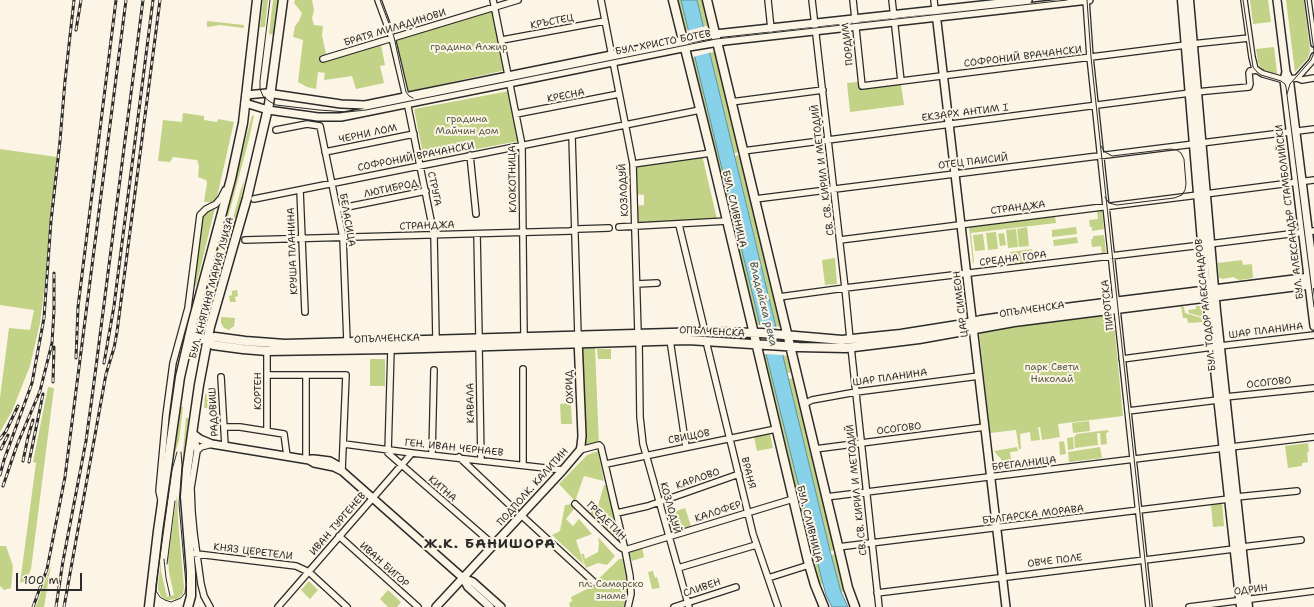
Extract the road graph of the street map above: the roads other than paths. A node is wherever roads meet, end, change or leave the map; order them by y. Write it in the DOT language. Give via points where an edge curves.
graph roads {
  1 [pos="257,0"];
  2 [pos="282,0"];
  3 [pos="378,0"];
  4 [pos="493,0"];
  5 [pos="518,0"];
  6 [pos="601,0"];
  7 [pos="673,0"];
  8 [pos="707,0"];
  9 [pos="768,0"];
  10 [pos="812,0"];
  11 [pos="853,0"];
  12 [pos="892,0"];
  13 [pos="934,0"];
  14 [pos="1086,0"];
  15 [pos="1089,0"];
  16 [pos="1182,0"];
  17 [pos="1188,0"];
  18 [pos="1244,0"];
  19 [pos="1277,0"];
  20 [pos="1308,0"];
  21 [pos="982,2"];
  22 [pos="1031,2"];
  23 [pos="495,7"];
  24 [pos="936,13"];
  25 [pos="894,18"];
  26 [pos="605,21"];
  27 [pos="855,22"];
  28 [pos="815,27"];
  29 [pos="1313,28"];
  30 [pos="771,29"];
  31 [pos="393,38"];
  32 [pos="1249,38"];
  33 [pos="714,39"];
  34 [pos="502,40"];
  35 [pos="686,44"];
  36 [pos="1189,44"];
  37 [pos="1314,44"];
  38 [pos="1314,56"];
  39 [pos="1090,57"];
  40 [pos="323,59"];
  41 [pos="612,59"];
  42 [pos="1257,70"];
  43 [pos="944,76"];
  44 [pos="1297,78"];
  45 [pos="1314,78"];
  46 [pos="1286,79"];
  47 [pos="510,80"];
  48 [pos="901,81"];
  49 [pos="862,86"];
  50 [pos="823,90"];
  51 [pos="1193,93"];
  52 [pos="270,94"];
  53 [pos="619,94"];
  54 [pos="246,99"];
  55 [pos="406,100"];
  56 [pos="731,102"];
  57 [pos="1096,106"];
  58 [pos="268,110"];
  59 [pos="700,110"];
  60 [pos="516,114"];
  61 [pos="950,124"];
  62 [pos="625,125"];
  63 [pos="1314,129"];
  64 [pos="276,130"];
  65 [pos="1293,132"];
  66 [pos="414,134"];
  67 [pos="572,136"];
  68 [pos="828,139"];
  69 [pos="1197,144"];
  70 [pos="522,145"];
  71 [pos="743,151"];
  72 [pos="326,152"];
  73 [pos="711,153"];
  74 [pos="470,155"];
  75 [pos="1101,155"];
  76 [pos="633,164"];
  77 [pos="420,165"];
  78 [pos="956,174"];
  79 [pos="231,179"];
  80 [pos="1314,180"];
  81 [pos="1299,182"];
  82 [pos="332,183"];
  83 [pos="834,189"];
  84 [pos="300,190"];
  85 [pos="426,191"];
  86 [pos="1202,194"];
  87 [pos="254,199"];
  88 [pos="755,199"];
  89 [pos="1106,206"];
  90 [pos="337,209"];
  91 [pos="476,214"];
  92 [pos="727,221"];
  93 [pos="962,224"];
  94 [pos="679,225"];
  95 [pos="635,226"];
  96 [pos="619,227"];
  97 [pos="609,228"];
  98 [pos="575,230"];
  99 [pos="522,232"];
  100 [pos="1308,232"];
  101 [pos="477,234"];
  102 [pos="434,235"];
  103 [pos="343,238"];
  104 [pos="302,239"];
  105 [pos="244,240"];
  106 [pos="840,240"];
  107 [pos="1206,244"];
  108 [pos="1111,256"];
  109 [pos="968,273"];
  110 [pos="1312,280"];
  111 [pos="657,283"];
  112 [pos="637,284"];
  113 [pos="845,288"];
  114 [pos="1211,294"];
  115 [pos="779,297"];
  116 [pos="1117,305"];
  117 [pos="305,312"];
  118 [pos="974,325"];
  119 [pos="1314,326"];
  120 [pos="705,332"];
  121 [pos="755,333"];
  122 [pos="785,335"];
  123 [pos="1314,335"];
  124 [pos="189,336"];
  125 [pos="524,337"];
  126 [pos="638,337"];
  127 [pos="436,339"];
  128 [pos="208,340"];
  129 [pos="578,340"];
  130 [pos="670,340"];
  131 [pos="706,341"];
  132 [pos="347,342"];
  133 [pos="479,342"];
  134 [pos="850,343"];
  135 [pos="758,344"];
  136 [pos="788,346"];
  137 [pos="1216,346"];
  138 [pos="391,349"];
  139 [pos="267,351"];
  140 [pos="1122,359"];
  141 [pos="523,369"];
  142 [pos="434,370"];
  143 [pos="267,375"];
  144 [pos="306,375"];
  145 [pos="979,376"];
  146 [pos="221,377"];
  147 [pos="1314,388"];
  148 [pos="856,392"];
  149 [pos="1222,398"];
  150 [pos="804,404"];
  151 [pos="1128,411"];
  152 [pos="224,427"];
  153 [pos="985,427"];
  154 [pos="776,429"];
  155 [pos="267,431"];
  156 [pos="192,433"];
  157 [pos="1314,437"];
  158 [pos="730,438"];
  159 [pos="861,442"];
  160 [pos="212,444"];
  161 [pos="344,444"];
  162 [pos="225,446"];
  163 [pos="686,447"];
  164 [pos="1227,448"];
  165 [pos="815,449"];
  166 [pos="388,450"];
  167 [pos="580,450"];
  168 [pos="197,452"];
  169 [pos="412,453"];
  170 [pos="432,455"];
  171 [pos="646,455"];
  172 [pos="287,456"];
  173 [pos="458,457"];
  174 [pos="1133,459"];
  175 [pos="307,460"];
  176 [pos="481,460"];
  177 [pos="606,464"];
  178 [pos="401,465"];
  179 [pos="523,465"];
  180 [pos="563,470"];
  181 [pos="342,471"];
  182 [pos="738,474"];
  183 [pos="991,478"];
  184 [pos="1297,491"];
  185 [pos="866,493"];
  186 [pos="826,497"];
  187 [pos="373,498"];
  188 [pos="1233,498"];
  189 [pos="793,499"];
  190 [pos="659,502"];
  191 [pos="575,504"];
  192 [pos="162,505"];
  193 [pos="515,510"];
  194 [pos="1138,510"];
  195 [pos="748,512"];
  196 [pos="617,513"];
  197 [pos="521,515"];
  198 [pos="997,528"];
  199 [pos="339,536"];
  200 [pos="669,537"];
  201 [pos="488,540"];
  202 [pos="1301,540"];
  203 [pos="872,543"];
  204 [pos="756,545"];
  205 [pos="838,547"];
  206 [pos="1238,548"];
  207 [pos="625,550"];
  208 [pos="193,554"];
  209 [pos="1144,559"];
  210 [pos="809,565"];
  211 [pos="678,568"];
  212 [pos="309,572"];
  213 [pos="1003,577"];
  214 [pos="463,578"];
  215 [pos="768,578"];
  216 [pos="594,582"];
  217 [pos="736,587"];
  218 [pos="1314,591"];
  219 [pos="877,593"];
  220 [pos="818,594"];
  221 [pos="151,596"];
  222 [pos="1244,604"];
  223 [pos="187,605"];
  224 [pos="688,605"];
  225 [pos="149,607"];
  226 [pos="156,607"];
  227 [pos="210,607"];
  228 [pos="279,607"];
  229 [pos="347,607"];
  230 [pos="418,607"];
  231 [pos="436,607"];
  232 [pos="490,607"];
  233 [pos="501,607"];
  234 [pos="628,607"];
  235 [pos="674,607"];
  236 [pos="778,607"];
  237 [pos="819,607"];
  238 [pos="824,607"];
  239 [pos="855,607"];
  240 [pos="878,607"];
  241 [pos="1006,607"];
  242 [pos="1149,607"];
  243 [pos="1190,607"];
  1 -- 54 [label="main road, БУЛ. КНЯГИНЯ МАРИЯ ЛУИЗА"];
  2 -- 52 [label="main road, БУЛ. КНЯГИНЯ МАРИЯ ЛУИЗА"];
  3 -- 31 [label="street, СТРУГА"];
  4 -- 23 [label="street, КЛОКОТНИЦА"];
  5 -- 23 [label="street, БРАТЯ МИЛАДИНОВИ"];
  6 -- 26 [label="street, КОЗЛОДУЙ"];
  7 -- 35 [label="main road, БУЛ. СЛИВНИЦА"];
  8 -- 33 [label="main road"];
  9 -- 30 [label="street"];
  10 -- 28 [label="street, СВ. СВ. КИРИЛ И МЕТОДИЙ"];
  11 -- 27 [label="street, ПОРДИМ"];
  12 -- 25 [label="street"];
  13 -- 24 [label="street, ЦАР СИМЕОН"];
  14 -- 15 [label="main road, БУЛ. ХРИСТО БОТЕВ"];
  14 -- 22 [label="main road, БУЛ. ХРИСТО БОТЕВ"];
  14 -- 39 [label="street, ПИРОТСКА"];
  16 -- 36 [label="main road, БУЛ. ТОДОР АЛЕКСАНДРОВ"];
  17 -- 36 [label="main road, БУЛ. ТОДОР АЛЕКСАНДРОВ"];
  18 -- 32 [label="street"];
  19 -- 46 [label="main road, БУЛ. АЛЕКСАНДЪР СТАМБОЛИЙСКИ"];
  20 -- 29 [label="street"];
  21 -- 22 [label="main road, БУЛ. ХРИСТО БОТЕВ"];
  21 -- 24 [label="main road, БУЛ. ХРИСТО БОТЕВ"];
  22 -- 24 [label="main road, БУЛ. ХРИСТО БОТЕВ"];
  23 -- 31 [label="street, БРАТЯ МИЛАДИНОВИ"];
  23 -- 34 [label="street, КЛОКОТНИЦА"];
  24 -- 25 [label="main road, БУЛ. ХРИСТО БОТЕВ"];
  24 -- 43 [label="main road, ЦАР СИМЕОН"];
  25 -- 27 [label="main road, БУЛ. ХРИСТО БОТЕВ"];
  25 -- 48 [label="street"];
  26 -- 34 [label="street, КРЪСТЕЦ"];
  26 -- 41 [label="street, КОЗЛОДУЙ"];
  27 -- 28 [label="main road, БУЛ. ХРИСТО БОТЕВ"];
  27 -- 49 [label="street, ПОРДИМ"];
  28 -- 30 [label="main road, БУЛ. ХРИСТО БОТЕВ"];
  28 -- 33 [label="main road, БУЛ. ХРИСТО БОТЕВ"];
  28 -- 50 [label="street, СВ. СВ. КИРИЛ И МЕТОДИЙ"];
  29 -- 37 [label="street"];
  30 -- 33 [label="main road, БУЛ. ХРИСТО БОТЕВ"];
  31 -- 40 [label="street, БРАТЯ МИЛАДИНОВИ"];
  31 -- 55 [label="street, СТРУГА"];
  32 -- 36 [label="street, СОФРОНИЙ ВРАЧАНСКИ"];
  32 -- 42 [label="street"];
  33 -- 35 [label="main road, БУЛ. ХРИСТО БОТЕВ"];
  33 -- 56 [label="main road"];
  34 -- 47 [label="street, КЛОКОТНИЦА"];
  35 -- 41 [label="main road, БУЛ. ХРИСТО БОТЕВ"];
  35 -- 59 [label="main road, БУЛ. СЛИВНИЦА"];
  36 -- 39 [label="street, СОФРОНИЙ ВРАЧАНСКИ"];
  36 -- 51 [label="main road, БУЛ. ТОДОР АЛЕКСАНДРОВ"];
  38 -- 44 [label="street"];
  39 -- 43 [label="street, СОФРОНИЙ ВРАЧАНСКИ"];
  39 -- 57 [label="street, ПИРОТСКА"];
  41 -- 47 [label="main road, БУЛ. ХРИСТО БОТЕВ"];
  41 -- 53 [label="street, КОЗЛОДУЙ"];
  42 -- 46 [label="street"];
  42 -- 51 [label="street, ЕКЗАРХ АНТИМ I" via="1249,73 1249,86"];
  43 -- 48 [label="street, СОФРОНИЙ ВРАЧАНСКИ"];
  43 -- 61 [label="main road, ЦАР СИМЕОН"];
  44 -- 45 [label="street"];
  44 -- 46 [label="street"];
  46 -- 65 [label="main road, БУЛ. АЛЕКСАНДЪР СТАМБОЛИЙСКИ"];
  47 -- 55 [label="main road, БУЛ. ХРИСТО БОТЕВ"];
  47 -- 60 [label="street, КЛОКОТНИЦА"];
  48 -- 49 [label="street, СОФРОНИЙ ВРАЧАНСКИ"];
  50 -- 56 [label="street"];
  50 -- 68 [label="street, СВ. СВ. КИРИЛ И МЕТОДИЙ"];
  51 -- 57 [label="street, ЕКЗАРХ АНТИМ I"];
  51 -- 69 [label="main road, БУЛ. ТОДОР АЛЕКСАНДРОВ"];
  52 -- 54 [label="main road, БУЛ. ХРИСТО БОТЕВ"];
  52 -- 55 [label="main road, БУЛ. ХРИСТО БОТЕВ" via="353,105"];
  52 -- 58 [label="main road, БУЛ. КНЯГИНЯ МАРИЯ ЛУИЗА"];
  53 -- 60 [label="street, КРЕСНА"];
  53 -- 62 [label="street, КОЗЛОДУЙ"];
  54 -- 58 [label="main road, БУЛ. ХРИСТО БОТЕВ"];
  54 -- 79 [label="main road, БУЛ. КНЯГИНЯ МАРИЯ ЛУИЗА"];
  55 -- 58 [label="main road, БУЛ. ХРИСТО БОТЕВ" via="333,118"];
  55 -- 66 [label="street, СТРУГА"];
  56 -- 71 [label="main road"];
  57 -- 61 [label="street, ЕКЗАРХ АНТИМ I"];
  57 -- 75 [label="street, ПИРОТСКА"];
  58 -- 128 [label="main road, БУЛ. КНЯГИНЯ МАРИЯ ЛУИЗА"];
  59 -- 62 [label="street, СОФРОНИЙ ВРАЧАНСКИ"];
  59 -- 73 [label="main road, БУЛ. СЛИВНИЦА"];
  60 -- 70 [label="street, КЛОКОТНИЦА"];
  61 -- 68 [label="street, ЕКЗАРХ АНТИМ I"];
  61 -- 78 [label="main road, ЦАР СИМЕОН"];
  62 -- 67 [label="street, СОФРОНИЙ ВРАЧАНСКИ"];
  62 -- 76 [label="street, КОЗЛОДУЙ"];
  63 -- 65 [label="street, ОТЕЦ ПАИСИЙ"];
  64 -- 72 [label="street, БЕЛАСИЦА" via="307,124 320,126"];
  65 -- 69 [label="street, ОТЕЦ ПАИСИЙ"];
  65 -- 81 [label="main road, БУЛ. АЛЕКСАНДЪР СТАМБОЛИЙСКИ"];
  66 -- 72 [label="street, ЧЕРНИ ЛОМ"];
  66 -- 77 [label="street, СТРУГА"];
  67 -- 70 [label="street, СОФРОНИЙ ВРАЧАНСКИ"];
  67 -- 98 [label="street, ОХРИД"];
  68 -- 71 [label="street, ЕКЗАРХ АНТИМ I"];
  68 -- 83 [label="street, СВ. СВ. КИРИЛ И МЕТОДИЙ"];
  69 -- 75 [label="street, ОТЕЦ ПАИСИЙ"];
  69 -- 86 [label="main road, БУЛ. ТОДОР АЛЕКСАНДРОВ"];
  70 -- 74 [label="street, СОФРОНИЙ ВРАЧАНСКИ"];
  70 -- 99 [label="street, КЛОКОТНИЦА"];
  71 -- 88 [label="main road"];
  72 -- 82 [label="street, БЕЛАСИЦА"];
  73 -- 76 [label="street"];
  73 -- 92 [label="main road, БУЛ. СЛИВНИЦА"];
  74 -- 77 [label="street, СОФРОНИЙ ВРАЧАНСКИ"];
  74 -- 91 [label="street"];
  75 -- 78 [label="street, ОТЕЦ ПАИСИЙ"];
  75 -- 89 [label="street, ПИРОТСКА"];
  76 -- 95 [label="street, КОЗЛОДУЙ"];
  77 -- 82 [label="street, СОФРОНИЙ ВРАЧАНСКИ"];
  77 -- 85 [label="street, СТРУГА"];
  78 -- 83 [label="street, ОТЕЦ ПАИСИЙ"];
  78 -- 93 [label="main road, ЦАР СИМЕОН"];
  79 -- 124 [label="main road, БУЛ. КНЯГИНЯ МАРИЯ ЛУИЗА"];
  79 -- 192 [label="street, БУЛ. КНЯГИНЯ МАРИЯ ЛУИЗА" via="218,202 200,215 188,308 174,364 166,415 159,491"];
  80 -- 81 [label="street, СТРАНДЖА"];
  81 -- 86 [label="street, СТРАНДЖА"];
  81 -- 100 [label="main road, БУЛ. АЛЕКСАНДЪР СТАМБОЛИЙСКИ"];
  82 -- 84 [label="street, СОФРОНИЙ ВРАЧАНСКИ"];
  82 -- 90 [label="street, БЕЛАСИЦА"];
  83 -- 88 [label="street, ОТЕЦ ПАИСИЙ"];
  83 -- 106 [label="street, СВ. СВ. КИРИЛ И МЕТОДИЙ"];
  84 -- 87 [label="street, СОФРОНИЙ ВРАЧАНСКИ"];
  84 -- 104 [label="street, КРУША ПЛАНИНА"];
  85 -- 90 [label="street, ЛЮТИБРОД"];
  85 -- 102 [label="street, СТРУГА"];
  86 -- 89 [label="street, СТРАНДЖА"];
  86 -- 107 [label="main road, БУЛ. ТОДОР АЛЕКСАНДРОВ"];
  88 -- 115 [label="main road"];
  89 -- 93 [label="street, СТРАНДЖА"];
  89 -- 108 [label="street, ПИРОТСКА"];
  90 -- 103 [label="street, БЕЛАСИЦА"];
  92 -- 94 [label="street"];
  92 -- 121 [label="main road, БУЛ. СЛИВНИЦА"];
  93 -- 106 [label="street, СТРАНДЖА"];
  93 -- 109 [label="main road, ЦАР СИМЕОН"];
  94 -- 95 [label="street"];
  94 -- 120 [label="street"];
  95 -- 96 [label="street"];
  95 -- 112 [label="street, КОЗЛОДУЙ"];
  97 -- 98 [label="street, СТРАНДЖА"];
  98 -- 99 [label="street, СТРАНДЖА"];
  98 -- 129 [label="street, ОХРИД"];
  99 -- 101 [label="street, СТРАНДЖА"];
  99 -- 125 [label="street, КЛОКОТНИЦА"];
  100 -- 107 [label="street, СРЕДНА ГОРА"];
  100 -- 110 [label="main road, БУЛ. АЛЕКСАНДЪР СТАМБОЛИЙСКИ"];
  101 -- 102 [label="street, СТРАНДЖА"];
  101 -- 133 [label="street, КАВАЛА"];
  102 -- 103 [label="street, СТРАНДЖА"];
  102 -- 127 [label="street, СТРУГА"];
  103 -- 104 [label="street, СТРАНДЖА"];
  103 -- 132 [label="street, БЕЛАСИЦА"];
  104 -- 105 [label="street, СТРАНДЖА"];
  104 -- 117 [label="street, КРУША ПЛАНИНА"];
  106 -- 113 [label="street, СВ. СВ. КИРИЛ И МЕТОДИЙ"];
  107 -- 108 [label="street, СРЕДНА ГОРА"];
  107 -- 114 [label="main road, БУЛ. ТОДОР АЛЕКСАНДРОВ"];
  108 -- 109 [label="street, СРЕДНА ГОРА"];
  108 -- 116 [label="street, ПИРОТСКА"];
  109 -- 113 [label="street, СРЕДНА ГОРА"];
  109 -- 118 [label="main road, ЦАР СИМЕОН"];
  110 -- 114 [label="main road, ОПЪЛЧЕНСКА"];
  110 -- 119 [label="main road, БУЛ. АЛЕКСАНДЪР СТАМБОЛИЙСКИ"];
  111 -- 112 [label="street"];
  112 -- 126 [label="street, КОЗЛОДУЙ"];
  113 -- 115 [label="street, СРЕДНА ГОРА"];
  113 -- 134 [label="street, СВ. СВ. КИРИЛ И МЕТОДИЙ"];
  114 -- 116 [label="main road, ОПЪЛЧЕНСКА"];
  114 -- 137 [label="main road, БУЛ. ТОДОР АЛЕКСАНДРОВ"];
  115 -- 122 [label="main road"];
  116 -- 118 [label="main road, ОПЪЛЧЕНСКА" via="1014,322"];
  116 -- 140 [label="street, ПИРОТСКА"];
  118 -- 134 [label="main road, ОПЪЛЧЕНСКА" via="918,339"];
  118 -- 145 [label="main road, ЦАР СИМЕОН"];
  120 -- 121 [label="main road, ОПЪЛЧЕНСКА"];
  120 -- 126 [label="main road, ОПЪЛЧЕНСКА"];
  121 -- 122 [label="main road, ОПЪЛЧЕНСКА"];
  121 -- 135 [label="main road, БУЛ. СЛИВНИЦА"];
  122 -- 134 [label="main road, ОПЪЛЧЕНСКА" via="842,340"];
  122 -- 136 [label="main road"];
  123 -- 137 [label="street, ШАР ПЛАНИНА"];
  124 -- 128 [label="main road, ОПЪЛЧЕНСКА"];
  124 -- 192 [label="main road, БУЛ. КНЯГИНЯ МАРИЯ ЛУИЗА" via="180,377"];
  125 -- 129 [label="main road, ОПЪЛЧЕНСКА"];
  125 -- 133 [label="main road, ОПЪЛЧЕНСКА"];
  126 -- 129 [label="main road, ОПЪЛЧЕНСКА"];
  126 -- 130 [label="main road, ОПЪЛЧЕНСКА"];
  126 -- 171 [label="street, КОЗЛОДУЙ" via="640,417"];
  127 -- 132 [label="main road, ОПЪЛЧЕНСКА"];
  127 -- 133 [label="main road, ОПЪЛЧЕНСКА"];
  128 -- 132 [label="main road, ОПЪЛЧЕНСКА" via="215,337 285,344"];
  128 -- 139 [label="main road, ОПЪЛЧЕНСКА" via="213,345"];
  128 -- 156 [label="main road, БУЛ. КНЯГИНЯ МАРИЯ ЛУИЗА"];
  129 -- 133 [label="main road, ОПЪЛЧЕНСКА"];
  129 -- 167 [label="main road, ОХРИД" via="582,436"];
  130 -- 131 [label="main road, ОПЪЛЧЕНСКА"];
  130 -- 163 [label="street"];
  131 -- 135 [label="main road, ОПЪЛЧЕНСКА"];
  131 -- 158 [label="street, ВРАНЯ"];
  133 -- 138 [label="main road, ОПЪЛЧЕНСКА"];
  133 -- 176 [label="street, КАВАЛА"];
  134 -- 136 [label="main road, ОПЪЛЧЕНСКА" via="832,348"];
  134 -- 148 [label="street, СВ. СВ. КИРИЛ И МЕТОДИЙ"];
  135 -- 136 [label="main road, ОПЪЛЧЕНСКА"];
  135 -- 154 [label="main road, БУЛ. СЛИВНИЦА"];
  136 -- 150 [label="main road"];
  137 -- 140 [label="street, ШАР ПЛАНИНА"];
  137 -- 149 [label="main road, БУЛ. ТОДОР АЛЕКСАНДРОВ"];
  138 -- 139 [label="main road, ОПЪЛЧЕНСКА"];
  138 -- 166 [label="street"];
  139 -- 143 [label="street, КОРТЕН"];
  140 -- 151 [label="street, ПИРОТСКА"];
  141 -- 179 [label="street"];
  142 -- 170 [label="street"];
  143 -- 144 [label="street"];
  143 -- 155 [label="street, КОРТЕН"];
  144 -- 161 [label="street" via="346,375"];
  144 -- 175 [label="street"];
  145 -- 148 [label="street, ШАР ПЛАНИНА"];
  145 -- 153 [label="main road, ЦАР СИМЕОН"];
  146 -- 152 [label="street, РАДОВИШ"];
  147 -- 149 [label="street, ОСОГОВО"];
  148 -- 150 [label="street, ШАР ПЛАНИНА" via="812,400"];
  148 -- 159 [label="street, СВ. СВ. КИРИЛ И МЕТОДИЙ"];
  149 -- 151 [label="street, ОСОГОВО"];
  149 -- 164 [label="main road, БУЛ. ТОДОР АЛЕКСАНДРОВ"];
  150 -- 165 [label="main road"];
  151 -- 174 [label="street, ПИРОТСКА"];
  152 -- 155 [label="street"];
  152 -- 162 [label="street, РАДОВИШ"];
  153 -- 159 [label="street, ОСОГОВО"];
  153 -- 183 [label="main road, ЦАР СИМЕОН"];
  154 -- 158 [label="street, СВИЩОВ"];
  154 -- 189 [label="main road, БУЛ. СЛИВНИЦА"];
  155 -- 172 [label="street" via="284,434"];
  156 -- 160 [label="main road"];
  156 -- 168 [label="street"];
  156 -- 208 [label="main road, БУЛ. КНЯГИНЯ МАРИЯ ЛУИЗА" via="184,497"];
  157 -- 164 [label="street, БРЕГАЛНИЦА"];
  158 -- 163 [label="street, СВИЩОВ"];
  158 -- 182 [label="street, ВРАНЯ"];
  159 -- 165 [label="street, ОСОГОВО"];
  159 -- 185 [label="street, СВ. СВ. КИРИЛ И МЕТОДИЙ"];
  160 -- 162 [label="main road"];
  160 -- 168 [label="street" via="201,447"];
  161 -- 166 [label="street, ГЕН. ИВАН ЧЕРНАЕВ"];
  161 -- 181 [label="street"];
  162 -- 172 [label="main road"];
  163 -- 171 [label="street, СВИЩОВ"];
  164 -- 174 [label="street, БРЕГАЛНИЦА"];
  164 -- 188 [label="main road, БУЛ. ТОДОР АЛЕКСАНДРОВ"];
  165 -- 186 [label="main road"];
  166 -- 169 [label="street, ГЕН. ИВАН ЧЕРНАЕВ"];
  166 -- 178 [label="street, КИТНА"];
  167 -- 177 [label="street" via="601,445"];
  167 -- 180 [label="main road, ПОДПОЛК. КАЛИТИН"];
  168 -- 208 [label="street" via="192,488"];
  169 -- 170 [label="street, ГЕН. ИВАН ЧЕРНАЕВ"];
  169 -- 178 [label="street, ИВАН ТУРГЕНЕВ"];
  170 -- 173 [label="street, ГЕН. ИВАН ЧЕРНАЕВ"];
  171 -- 177 [label="street, СВИЩОВ"];
  171 -- 190 [label="street, КОЗЛОДУЙ"];
  172 -- 175 [label="main road"];
  173 -- 176 [label="street, ГЕН. ИВАН ЧЕРНАЕВ"];
  173 -- 193 [label="street"];
  174 -- 183 [label="street, БРЕГАЛНИЦА"];
  174 -- 194 [label="street, ПИРОТСКА"];
  175 -- 181 [label="main road" via="314,458 330,461 336,463"];
  176 -- 179 [label="street, ГЕН. ИВАН ЧЕРНАЕВ"];
  177 -- 196 [label="street"];
  178 -- 187 [label="street, ИВАН ТУРГЕНЕВ"];
  178 -- 201 [label="street, КИТНА"];
  179 -- 180 [label="street, ГЕН. ИВАН ЧЕРНАЕВ"];
  180 -- 197 [label="main road, ПОДПОЛК. КАЛИТИН"];
  181 -- 187 [label="main road"];
  182 -- 190 [label="street, КАРЛОВО"];
  182 -- 195 [label="street, ВРАНЯ"];
  183 -- 185 [label="street, БРЕГАЛНИЦА"];
  183 -- 198 [label="main road, ЦАР СИМЕОН"];
  184 -- 188 [label="street, БЪЛГАРСКА МОРАВА"];
  185 -- 186 [label="street, БРЕГАЛНИЦА"];
  185 -- 203 [label="street, СВ. СВ. КИРИЛ И МЕТОДИЙ"];
  186 -- 205 [label="main road"];
  187 -- 199 [label="street, ИВАН ТУРГЕНЕВ"];
  187 -- 214 [label="main road"];
  188 -- 194 [label="street, БЪЛГАРСКА МОРАВА"];
  188 -- 206 [label="main road, БУЛ. ТОДОР АЛЕКСАНДРОВ"];
  189 -- 195 [label="street, КАЛОФЕР"];
  189 -- 210 [label="main road, БУЛ. СЛИВНИЦА"];
  190 -- 196 [label="street, КАРЛОВО"];
  190 -- 200 [label="street, КОЗЛОДУЙ"];
  191 -- 207 [label="street, ГРЕДЕТИН"];
  192 -- 221 [label="main road, БУЛ. КНЯГИНЯ МАРИЯ ЛУИЗА"];
  194 -- 198 [label="street, БЪЛГАРСКА МОРАВА"];
  194 -- 209 [label="street, ПИРОТСКА"];
  195 -- 200 [label="street, КАЛОФЕР"];
  195 -- 204 [label="street, ВРАНЯ"];
  196 -- 207 [label="street"];
  197 -- 214 [label="main road, ПОДПОЛК. КАЛИТИН"];
  197 -- 216 [label="street"];
  198 -- 203 [label="street, БЪЛГАРСКА МОРАВА"];
  198 -- 213 [label="main road, ЦАР СИМЕОН"];
  199 -- 212 [label="street, ИВАН ТУРГЕНЕВ"];
  199 -- 230 [label="street, ИВАН БИГОР"];
  200 -- 207 [label="street, КАЛОФЕР"];
  200 -- 211 [label="street, КОЗЛОДУЙ"];
  202 -- 206 [label="street, ОВЧЕ ПОЛЕ"];
  203 -- 205 [label="street, БЪЛГАРСКА МОРАВА"];
  203 -- 219 [label="street, СВ. СВ. КИРИЛ И МЕТОДИЙ"];
  204 -- 211 [label="street"];
  204 -- 215 [label="street, ВРАНЯ"];
  205 -- 239 [label="main road"];
  206 -- 209 [label="street, ОВЧЕ ПОЛЕ"];
  206 -- 222 [label="main road, БУЛ. ТОДОР АЛЕКСАНДРОВ"];
  207 -- 234 [label="street" via="630,577"];
  208 -- 212 [label="street, КНЯЗ ЦЕРЕТЕЛИ" via="293,565"];
  208 -- 223 [label="main road, БУЛ. КНЯГИНЯ МАРИЯ ЛУИЗА" via="191,596"];
  208 -- 227 [label="street" via="204,596"];
  209 -- 213 [label="street, ОВЧЕ ПОЛЕ"];
  209 -- 242 [label="street, ПИРОТСКА"];
  210 -- 215 [label="street"];
  210 -- 220 [label="main road, БУЛ. СЛИВНИЦА"];
  211 -- 224 [label="street, КОЗЛОДУЙ"];
  212 -- 228 [label="street, ИВАН ТУРГЕНЕВ"];
  212 -- 229 [label="street, КНЯЗ ЦЕРЕТЕЛИ"];
  213 -- 219 [label="street, ОВЧЕ ПОЛЕ"];
  213 -- 241 [label="main road, ЦАР СИМЕОН"];
  214 -- 231 [label="main road, ПОДПОЛК. КАЛИТИН"];
  214 -- 232 [label="main road" via="468,588"];
  214 -- 233 [label="main road" via="473,582"];
  215 -- 236 [label="street, ВРАНЯ"];
  217 -- 224 [label="street, СЛИВЕН"];
  218 -- 222 [label="street, ОДРИН"];
  219 -- 240 [label="street, СВ. СВ. КИРИЛ И МЕТОДИЙ"];
  220 -- 237 [label="street"];
  220 -- 238 [label="main road, БУЛ. СЛИВНИЦА"];
  221 -- 225 [label="main road, БУЛ. КНЯГИНЯ МАРИЯ ЛУИЗА"];
  221 -- 226 [label="main road"];
  222 -- 243 [label="street, ОДРИН"];
  224 -- 235 [label="street, СЛИВЕН"];
}
